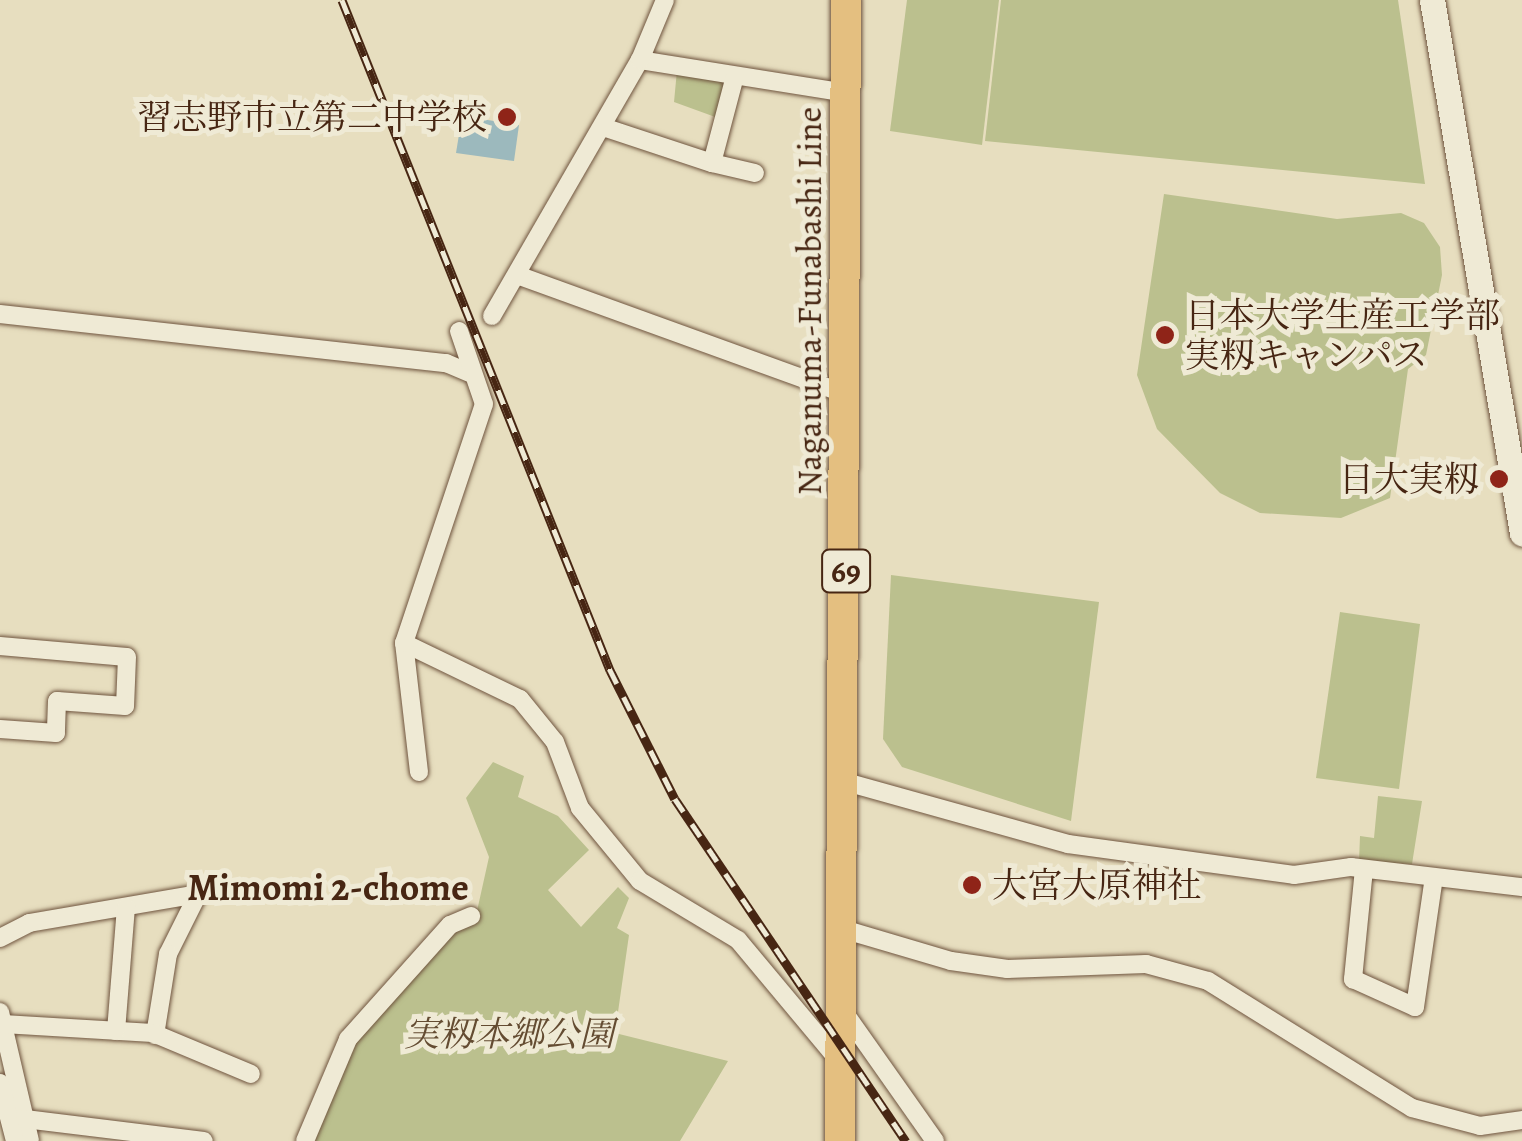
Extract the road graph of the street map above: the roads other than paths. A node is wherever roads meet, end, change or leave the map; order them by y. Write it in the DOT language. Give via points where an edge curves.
graph roads {
  1 [pos="666,0"];
  2 [pos="846,0"];
  3 [pos="1432,0"];
  4 [pos="640,60"];
  5 [pos="735,76"];
  6 [pos="846,93"];
  7 [pos="603,127"];
  8 [pos="712,163"];
  9 [pos="755,173"];
  10 [pos="520,276"];
  11 [pos="0,314"];
  12 [pos="492,316"];
  13 [pos="459,331"];
  14 [pos="469,372"];
  15 [pos="846,394"];
  16 [pos="1519,495"];
  17 [pos="1522,532"];
  18 [pos="404,643"];
  19 [pos="0,646"];
  20 [pos="0,729"];
  21 [pos="419,772"];
  22 [pos="846,782"];
  23 [pos="1364,869"];
  24 [pos="1434,877"];
  25 [pos="1522,887"];
  26 [pos="126,907"];
  27 [pos="471,916"];
  28 [pos="846,930"];
  29 [pos="0,938"];
  30 [pos="844,1012"];
  31 [pos="2,1018"];
  32 [pos="116,1031"];
  33 [pos="156,1034"];
  34 [pos="844,1066"];
  35 [pos="251,1074"];
  36 [pos="0,1083"];
  37 [pos="24,1119"];
  38 [pos="1522,1120"];
  39 [pos="127,1136"];
  40 [pos="15,1141"];
  41 [pos="30,1141"];
  42 [pos="204,1141"];
  43 [pos="305,1141"];
  44 [pos="840,1141"];
  45 [pos="935,1141"];
  1 -- 4 [label="street"];
  2 -- 6 [label="main road, Naganuma-Funabashi Line / 69"];
  3 -- 16 [label="street"];
  4 -- 5 [label="street"];
  4 -- 7 [label="street"];
  5 -- 6 [label="street"];
  5 -- 8 [label="street"];
  6 -- 15 [label="main road, Naganuma-Funabashi Line / 69"];
  7 -- 8 [label="street"];
  7 -- 10 [label="street"];
  8 -- 9 [label="street"];
  10 -- 12 [label="street"];
  10 -- 15 [label="street"];
  11 -- 14 [label="street" via="446,364"];
  13 -- 14 [label="street"];
  14 -- 18 [label="street" via="484,404"];
  15 -- 22 [label="main road, Naganuma-Funabashi Line / 69"];
  16 -- 17 [label="street"];
  18 -- 21 [label="street"];
  18 -- 34 [label="street" via="520,700 554,742 580,808 640,881 738,940"];
  19 -- 20 [label="street" via="128,657 124,706 57,701 56,733"];
  22 -- 23 [label="street" via="1068,844 1294,875"];
  22 -- 28 [label="main road, Naganuma-Funabashi Line / 69"];
  23 -- 24 [label="street"];
  23 -- 24 [label="street" via="1353,978 1414,1007"];
  24 -- 25 [label="street"];
  26 -- 29 [label="street" via="29,923"];
  26 -- 32 [label="street"];
  26 -- 33 [label="street" via="198,894 168,954"];
  27 -- 43 [label="street" via="450,925 348,1039"];
  28 -- 30 [label="main road, Naganuma-Funabashi Line / 69"];
  28 -- 38 [label="street" via="951,962 1007,969 1146,964 1208,981 1412,1108 1480,1126"];
  30 -- 34 [label="main road, Naganuma-Funabashi Line / 69"];
  30 -- 45 [label="street"];
  31 -- 32 [label="street"];
  31 -- 37 [label="street"];
  32 -- 33 [label="street"];
  33 -- 35 [label="street"];
  34 -- 44 [label="main road, Naganuma-Funabashi Line / 69"];
  36 -- 40 [label="street"];
  37 -- 39 [label="street"];
  37 -- 41 [label="street"];
  39 -- 42 [label="street"];
}
